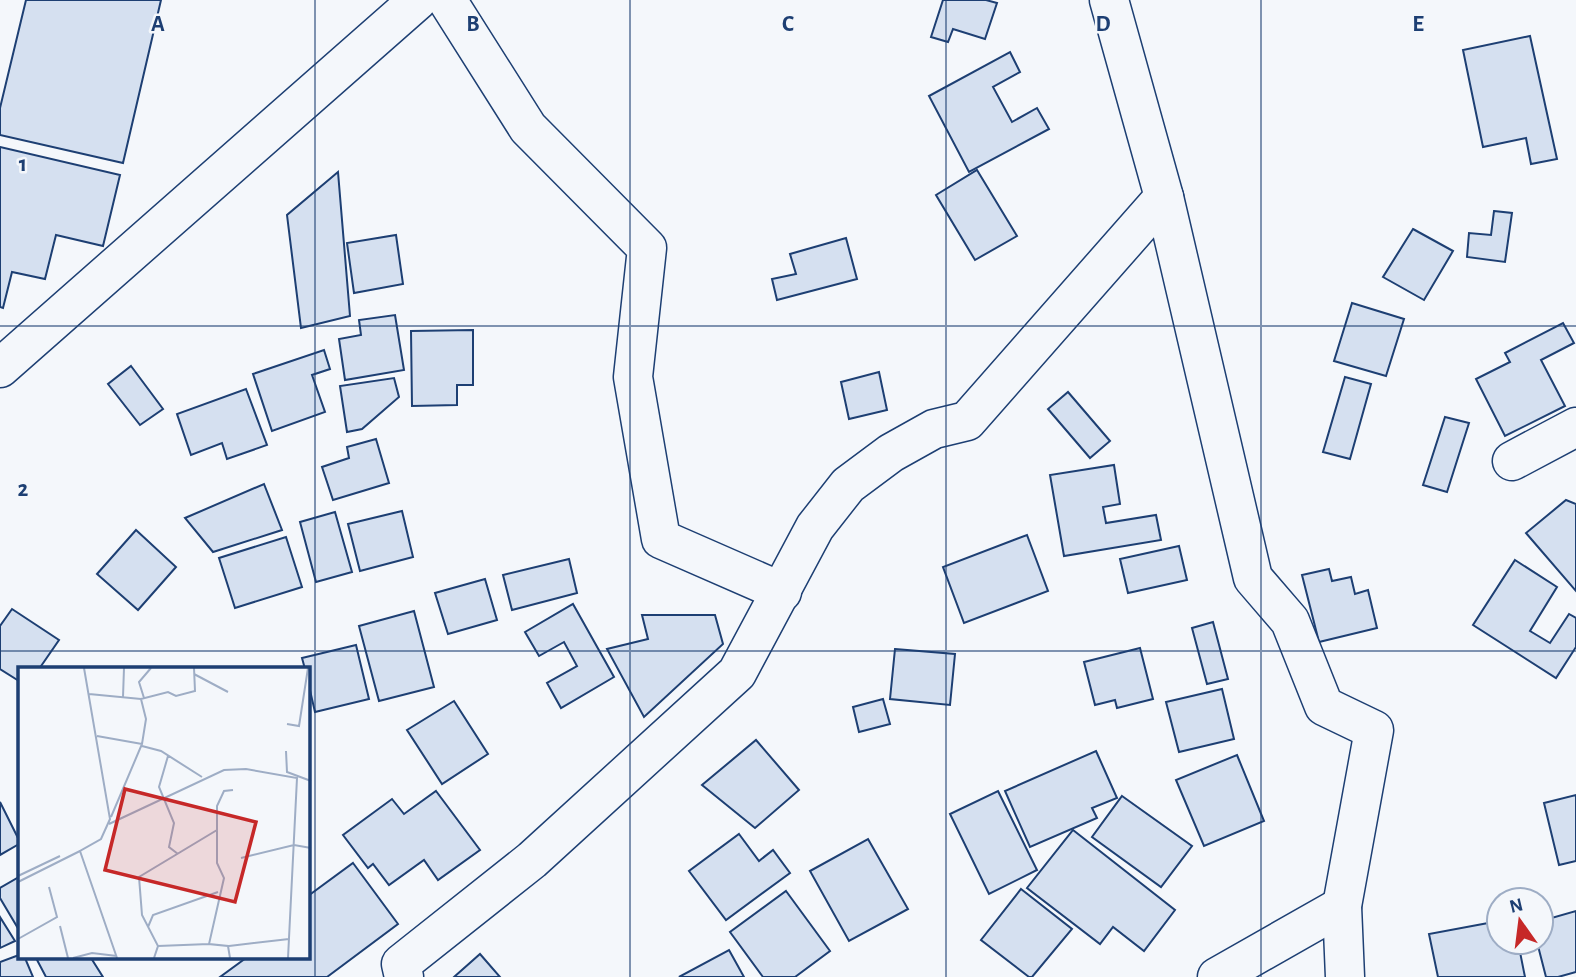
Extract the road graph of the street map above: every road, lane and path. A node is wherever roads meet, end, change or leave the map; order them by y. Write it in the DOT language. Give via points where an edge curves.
graph roads {
  1 [pos="418,0"];
  2 [pos="447,0"];
  3 [pos="1109,0"];
  4 [pos="1164,197"];
  5 [pos="0,368"];
  6 [pos="1576,428"];
  7 [pos="1512,461"];
  8 [pos="782,592"];
  9 [pos="1342,906"];
  10 [pos="404,977"];
  11 [pos="1217,977"];
  12 [pos="1345,977"];
  1 -- 5 [label="street"];
  2 -- 8 [label="street" via="528,128 647,248 633,377 661,539"];
  3 -- 4 [label="street"];
  4 -- 8 [label="street" via="967,421 934,429 848,485 815,527"];
  4 -- 9 [label="street" via="1253,578 1290,621 1324,706 1374,730"];
  6 -- 7 [label="street"];
  8 -- 10 [label="street" via="737,673 532,860 401,964"];
  9 -- 11 [label="street"];
  9 -- 12 [label="street"];
}
